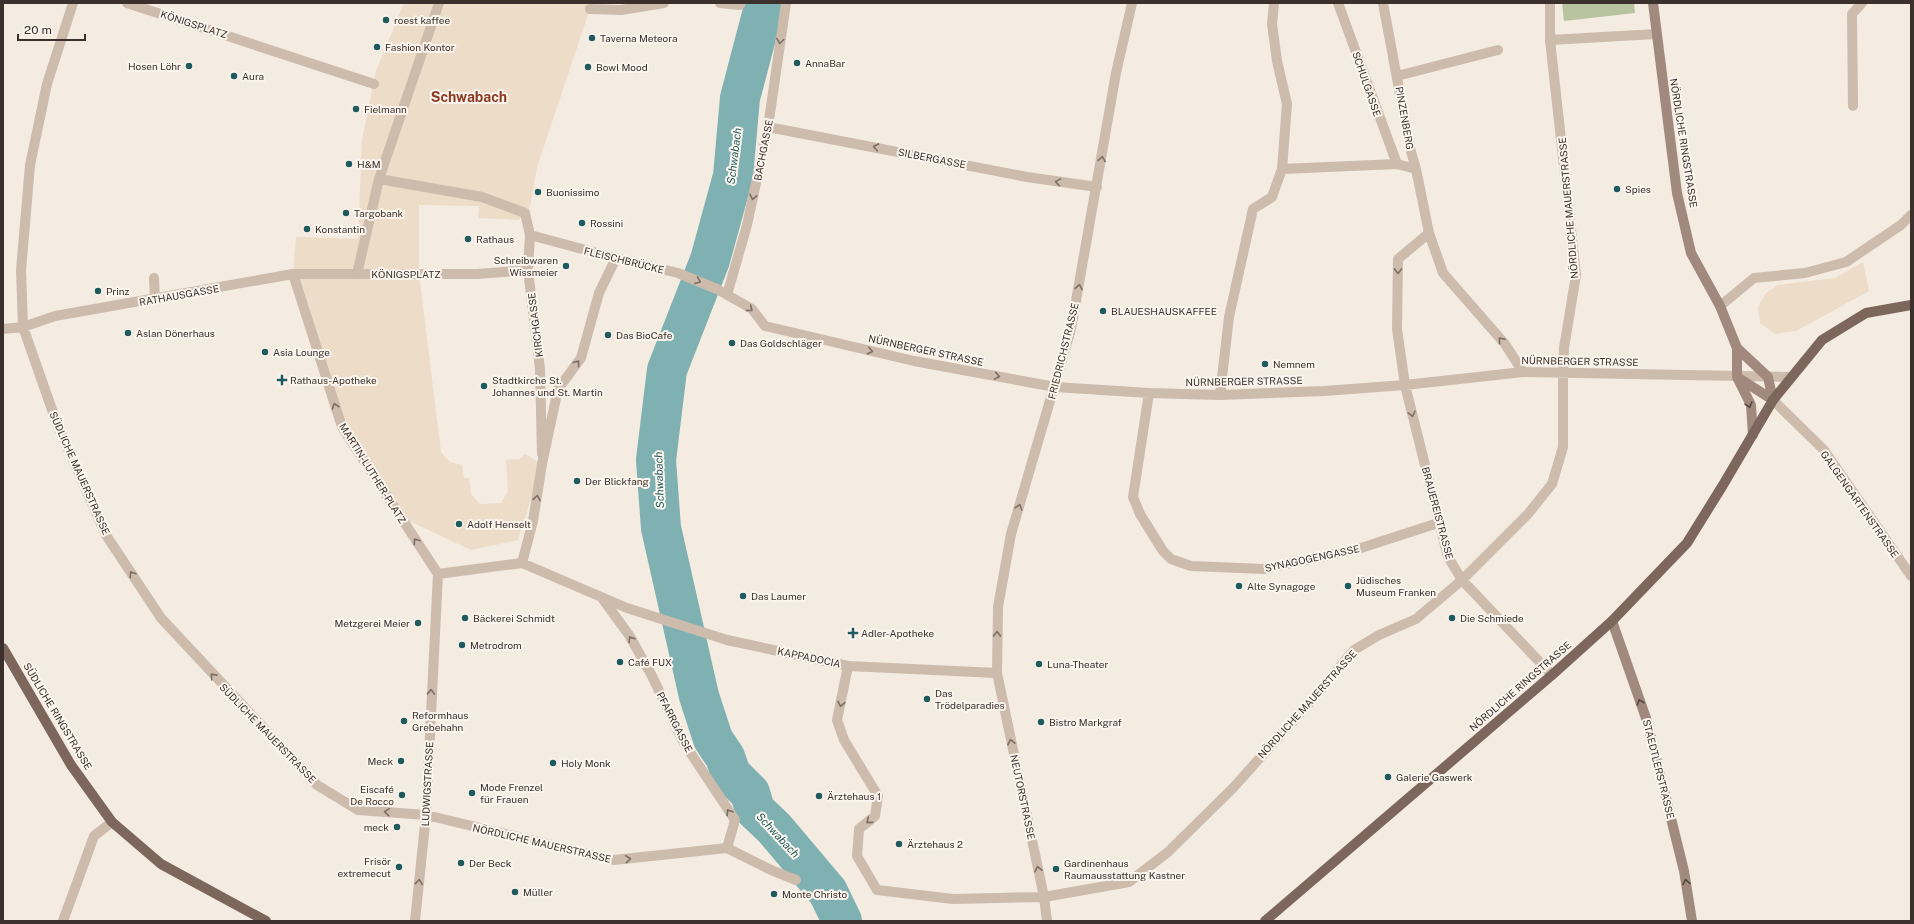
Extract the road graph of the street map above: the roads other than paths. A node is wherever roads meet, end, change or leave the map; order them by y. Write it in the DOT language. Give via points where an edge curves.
graph roads {
  1 [pos="73,3"];
  2 [pos="127,3"];
  3 [pos="439,3"];
  4 [pos="664,3"];
  5 [pos="720,3"];
  6 [pos="786,3"];
  7 [pos="1132,3"];
  8 [pos="1274,3"];
  9 [pos="1338,3"];
  10 [pos="1383,3"];
  11 [pos="1550,3"];
  12 [pos="1652,3"];
  13 [pos="1862,3"];
  14 [pos="740,4"];
  15 [pos="590,9"];
  16 [pos="1656,34"];
  17 [pos="1550,40"];
  18 [pos="1498,50"];
  19 [pos="1398,76"];
  20 [pos="374,84"];
  21 [pos="1853,106"];
  22 [pos="768,127"];
  23 [pos="1397,164"];
  24 [pos="1282,168"];
  25 [pos="1416,169"];
  26 [pos="379,179"];
  27 [pos="1097,187"];
  28 [pos="1911,215"];
  29 [pos="1429,233"];
  30 [pos="530,234"];
  31 [pos="616,258"];
  32 [pos="528,270"];
  33 [pos="293,274"];
  34 [pos="357,274"];
  35 [pos="154,278"];
  36 [pos="717,289"];
  37 [pos="727,295"];
  38 [pos="155,299"];
  39 [pos="1911,305"];
  40 [pos="1720,306"];
  41 [pos="23,327"];
  42 [pos="3,329"];
  43 [pos="1737,348"];
  44 [pos="1523,372"];
  45 [pos="1563,372"];
  46 [pos="1737,377"];
  47 [pos="1768,377"];
  48 [pos="1791,377"];
  49 [pos="1406,386"];
  50 [pos="1054,387"];
  51 [pos="1150,393"];
  52 [pos="1220,395"];
  53 [pos="1773,400"];
  54 [pos="1753,436"];
  55 [pos="542,464"];
  56 [pos="1438,523"];
  57 [pos="522,563"];
  58 [pos="438,574"];
  59 [pos="1911,576"];
  60 [pos="1462,580"];
  61 [pos="602,598"];
  62 [pos="1612,621"];
  63 [pos="3,648"];
  64 [pos="848,666"];
  65 [pos="997,673"];
  66 [pos="1552,675"];
  67 [pos="426,815"];
  68 [pos="112,822"];
  69 [pos="727,848"];
  70 [pos="796,880"];
  71 [pos="1044,896"];
  72 [pos="1268,920"];
  73 [pos="64,921"];
  74 [pos="266,921"];
  75 [pos="415,921"];
  76 [pos="1047,921"];
  77 [pos="1692,921"];
  1 -- 41 [label="street, SÜDLICHE MAUERSTRASSE" via="47,84 30,165 21,270"];
  2 -- 20 [label="street, KÖNIGSPLATZ"];
  3 -- 26 [label="street, KÖNIGSPLATZ"];
  4 -- 15 [label="street" via="622,10"];
  5 -- 14 [label="street"];
  6 -- 22 [label="street, BACHGASSE, one-way"];
  27 -- 7 [label="street, FRIEDRICHSTRASSE, one-way" via="1116,73"];
  8 -- 24 [label="street" via="1272,24 1287,104"];
  9 -- 23 [label="street, SCHULGASSE"];
  10 -- 19 [label="street, PINZENBERG"];
  11 -- 17 [label="street, NÖRDLICHE MAUERSTRASSE"];
  12 -- 16 [label="main road, NÖRDLICHE RINGSTRASSE"];
  13 -- 21 [label="street" via="1852,14"];
  16 -- 17 [label="street"];
  16 -- 40 [label="main road, NÖRDLICHE RINGSTRASSE" via="1677,193 1691,253"];
  17 -- 45 [label="street, NÖRDLICHE MAUERSTRASSE" via="1576,275 1564,348"];
  18 -- 19 [label="street"];
  19 -- 25 [label="street, PINZENBERG"];
  27 -- 22 [label="street, SILBERGASSE, one-way" via="1027,177"];
  22 -- 37 [label="street, BACHGASSE, one-way" via="747,226"];
  23 -- 24 [label="street"];
  23 -- 25 [label="street"];
  24 -- 52 [label="street" via="1272,197 1253,209 1229,317"];
  25 -- 29 [label="street, PINZENBERG"];
  26 -- 30 [label="street" via="482,197 525,213"];
  26 -- 34 [label="street, KÖNIGSPLATZ"];
  50 -- 27 [label="street, FRIEDRICHSTRASSE, one-way" via="1071,329"];
  28 -- 40 [label="street" via="1901,225 1846,262 1806,273 1754,278"];
  44 -- 29 [label="street, PINZENBERG, one-way" via="1505,344 1443,272"];
  29 -- 49 [label="street, one-way" via="1398,259 1397,329"];
  30 -- 31 [label="street, FLEISCHBRÜCKE"];
  30 -- 32 [label="street, KIRCHGASSE"];
  31 -- 36 [label="street, FLEISCHBRÜCKE, one-way" via="678,273"];
  55 -- 31 [label="street, one-way" via="558,389 581,358 599,293"];
  32 -- 34 [label="street, KÖNIGSPLATZ" via="476,274"];
  32 -- 55 [label="street, KIRCHGASSE" via="540,369"];
  33 -- 34 [label="street, RATHAUSGASSE"];
  33 -- 38 [label="street, RATHAUSGASSE"];
  58 -- 33 [label="street, MARTIN-LUTHER-PLATZ, one-way" via="342,427"];
  35 -- 38 [label="street"];
  36 -- 37 [label="street, NÜRNBERGER STRASSE"];
  37 -- 50 [label="street, NÜRNBERGER STRASSE, one-way" via="752,309 765,326 914,361"];
  38 -- 41 [label="street, RATHAUSGASSE" via="55,316"];
  39 -- 48 [label="main road" via="1866,313 1822,340"];
  40 -- 43 [label="main road, NÖRDLICHE RINGSTRASSE"];
  41 -- 42 [label="street, RATHAUSGASSE"];
  67 -- 41 [label="street, SÜDLICHE MAUERSTRASSE, one-way" via="358,810 317,785 161,618 106,535 56,421"];
  43 -- 46 [label="main road, NÖRDLICHE RINGSTRASSE"];
  43 -- 47 [label="main road, NÖRDLICHE RINGSTRASSE"];
  44 -- 45 [label="street, NÜRNBERGER STRASSE"];
  44 -- 49 [label="street, NÜRNBERGER STRASSE"];
  45 -- 46 [label="street, NÜRNBERGER STRASSE"];
  45 -- 60 [label="street, NÖRDLICHE MAUERSTRASSE" via="1562,447 1552,484 1528,514"];
  46 -- 47 [label="street, NÜRNBERGER STRASSE"];
  46 -- 53 [label="main road"];
  46 -- 54 [label="main road, NÖRDLICHE RINGSTRASSE, one-way" via="1751,405"];
  47 -- 48 [label="street, NÜRNBERGER STRASSE"];
  47 -- 53 [label="main road"];
  48 -- 53 [label="main road"];
  49 -- 52 [label="street, NÜRNBERGER STRASSE"];
  49 -- 56 [label="street, BRAUEREISTRASSE, one-way"];
  50 -- 51 [label="street, NÜRNBERGER STRASSE"];
  65 -- 50 [label="street, FRIEDRICHSTRASSE, one-way" via="998,607 1011,534"];
  51 -- 52 [label="street, NÜRNBERGER STRASSE"];
  51 -- 56 [label="street, SYNAGOGENGASSE" via="1133,497 1140,514 1171,560 1191,566 1264,569 1358,549"];
  53 -- 54 [label="main road, NÖRDLICHE RINGSTRASSE"];
  53 -- 59 [label="street, GALGENGARTENSTRASSE" via="1824,450"];
  54 -- 62 [label="main road, NÖRDLICHE RINGSTRASSE" via="1687,543"];
  57 -- 55 [label="street, one-way" via="533,521"];
  56 -- 60 [label="street, BRAUEREISTRASSE" via="1448,557"];
  57 -- 58 [label="street"];
  57 -- 61 [label="street"];
  67 -- 58 [label="street, LUDWIGSTRASSE, one-way"];
  60 -- 66 [label="street, BRAUEREISTRASSE"];
  60 -- 71 [label="street, NÖRDLICHE MAUERSTRASSE" via="1416,619 1379,635 1354,650 1233,788 1168,852 1129,882"];
  61 -- 64 [label="street, KAPPADOCIA" via="728,640"];
  69 -- 61 [label="street, PFARRGASSE, one-way" via="735,820 684,743 652,674 629,635"];
  62 -- 66 [label="main road, NÖRDLICHE RINGSTRASSE"];
  77 -- 62 [label="main road, STAEDTLERSTRASSE, one-way" via="1684,871 1647,721"];
  63 -- 68 [label="main road, SÜDLICHE RINGSTRASSE" via="71,766"];
  64 -- 65 [label="street, KAPPADOCIA"];
  64 -- 71 [label="street, NÖRDLICHE MAUERSTRASSE, one-way" via="837,720 844,740 878,796 875,816 859,829 857,856 877,890 953,899"];
  71 -- 65 [label="street, NEUTORSTRASSE, one-way"];
  66 -- 72 [label="main road, NÖRDLICHE RINGSTRASSE"];
  67 -- 69 [label="street, NÖRDLICHE MAUERSTRASSE, one-way" via="614,860"];
  75 -- 67 [label="street, LUDWIGSTRASSE, one-way"];
  68 -- 73 [label="street" via="94,836"];
  68 -- 74 [label="main road, SÜDLICHE RINGSTRASSE" via="161,864"];
  69 -- 70 [label="street"];
  71 -- 76 [label="street, NEUTORSTRASSE"];
}
